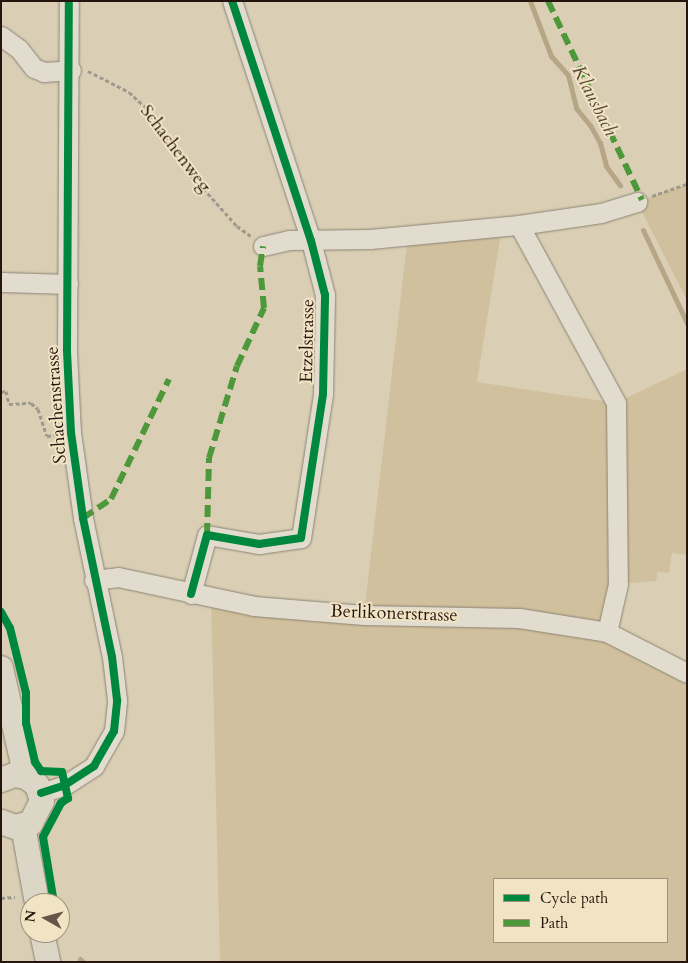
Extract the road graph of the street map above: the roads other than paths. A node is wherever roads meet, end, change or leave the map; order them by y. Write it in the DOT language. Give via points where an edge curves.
graph roads {
  1 [pos="69,1"];
  2 [pos="232,1"];
  3 [pos="1,36"];
  4 [pos="71,70"];
  5 [pos="637,202"];
  6 [pos="519,225"];
  7 [pos="311,241"];
  8 [pos="264,246"];
  9 [pos="1,282"];
  10 [pos="68,284"];
  11 [pos="94,580"];
  12 [pos="191,594"];
  13 [pos="607,632"];
  14 [pos="1,668"];
  15 [pos="687,673"];
  16 [pos="1,746"];
  17 [pos="1,776"];
  18 [pos="1,780"];
  19 [pos="33,785"];
  20 [pos="12,824"];
  21 [pos="25,893"];
  22 [pos="44,943"];
  23 [pos="48,962"];
  1 -- 4 [label="street, Schachenstrasse"];
  2 -- 7 [label="street, Etzelstrasse"];
  3 -- 4 [label="street" via="19,49 34,68 44,72"];
  4 -- 10 [label="street, Schachenstrasse"];
  5 -- 6 [label="street" via="601,213"];
  6 -- 7 [label="street"];
  6 -- 13 [label="street" via="616,404 618,584"];
  7 -- 8 [label="street" via="289,240"];
  7 -- 12 [label="street, Etzelstrasse" via="325,295 323,394 301,538 259,544 207,535"];
  9 -- 10 [label="street"];
  10 -- 11 [label="street, Schachenstrasse" via="71,433"];
  11 -- 12 [label="street, Berlikonerstrasse" via="118,577"];
  11 -- 19 [label="street, Schachenstrasse" via="112,657 117,700 114,732 94,766 64,785"];
  12 -- 13 [label="street, Berlikonerstrasse" via="254,606 364,614 519,618"];
  13 -- 15 [label="street, Berlikonerstrasse"];
  14 -- 19 [label="main road"];
  16 -- 17 [label="main road"];
  18 -- 19 [label="main road" via="14,775"];
  19 -- 20 [label="main road" via="41,810 31,822"];
  20 -- 21 [label="main road"];
  22 -- 23 [label="main road"];
}
